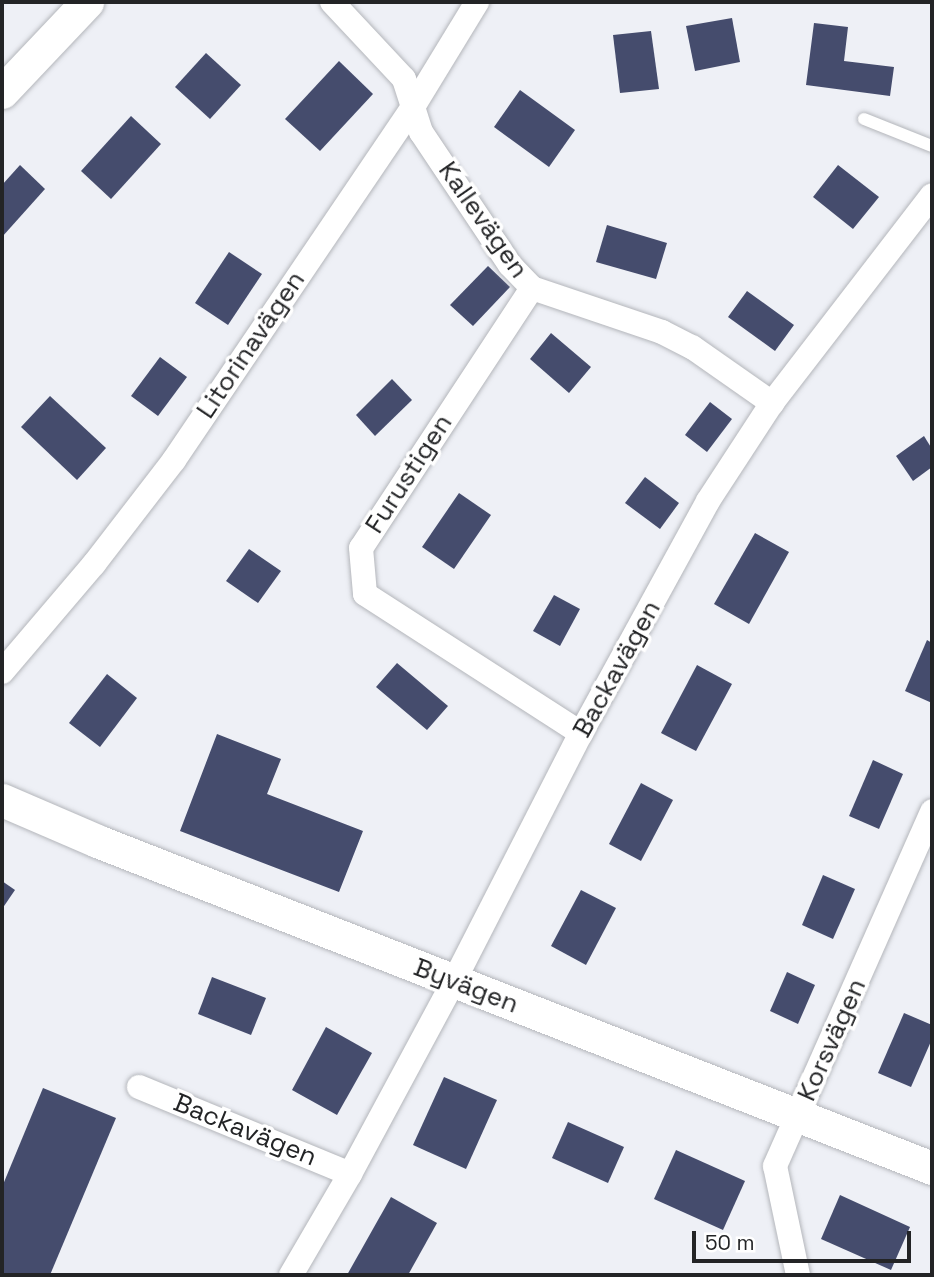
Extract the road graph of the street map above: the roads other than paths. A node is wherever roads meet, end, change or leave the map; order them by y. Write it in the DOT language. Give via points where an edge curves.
graph roads {
  1 [pos="87,2"];
  2 [pos="332,2"];
  3 [pos="477,2"];
  4 [pos="2,92"];
  5 [pos="413,107"];
  6 [pos="864,119"];
  7 [pos="932,146"];
  8 [pos="932,195"];
  9 [pos="532,288"];
  10 [pos="772,403"];
  11 [pos="2,672"];
  12 [pos="581,733"];
  13 [pos="2,800"];
  14 [pos="932,811"];
  15 [pos="454,981"];
  16 [pos="139,1087"];
  17 [pos="798,1116"];
  18 [pos="932,1168"];
  19 [pos="350,1174"];
  20 [pos="291,1275"];
  21 [pos="798,1275"];
  1 -- 4 [label="street"];
  2 -- 5 [label="street, Kallevägen" via="404,79"];
  3 -- 5 [label="street, Litorinavägen"];
  5 -- 9 [label="street, Kallevägen" via="421,132 510,265"];
  5 -- 11 [label="street, Litorinavägen" via="174,460"];
  6 -- 7 [label="lane"];
  8 -- 10 [label="street, Backavägen"];
  9 -- 10 [label="street, Kallevägen" via="682,342"];
  9 -- 12 [label="street, Furustigen" via="360,548 365,594"];
  10 -- 12 [label="street, Backavägen" via="708,501"];
  12 -- 15 [label="street, Backavägen"];
  13 -- 15 [label="street, Byvägen"];
  14 -- 17 [label="street, Korsvägen"];
  15 -- 17 [label="street, Byvägen"];
  15 -- 19 [label="street, Backavägen"];
  16 -- 19 [label="street, Backavägen"];
  17 -- 18 [label="street, Byvägen"];
  17 -- 21 [label="street, Korsvägen" via="775,1166"];
  19 -- 20 [label="street, Backavägen"];
}
